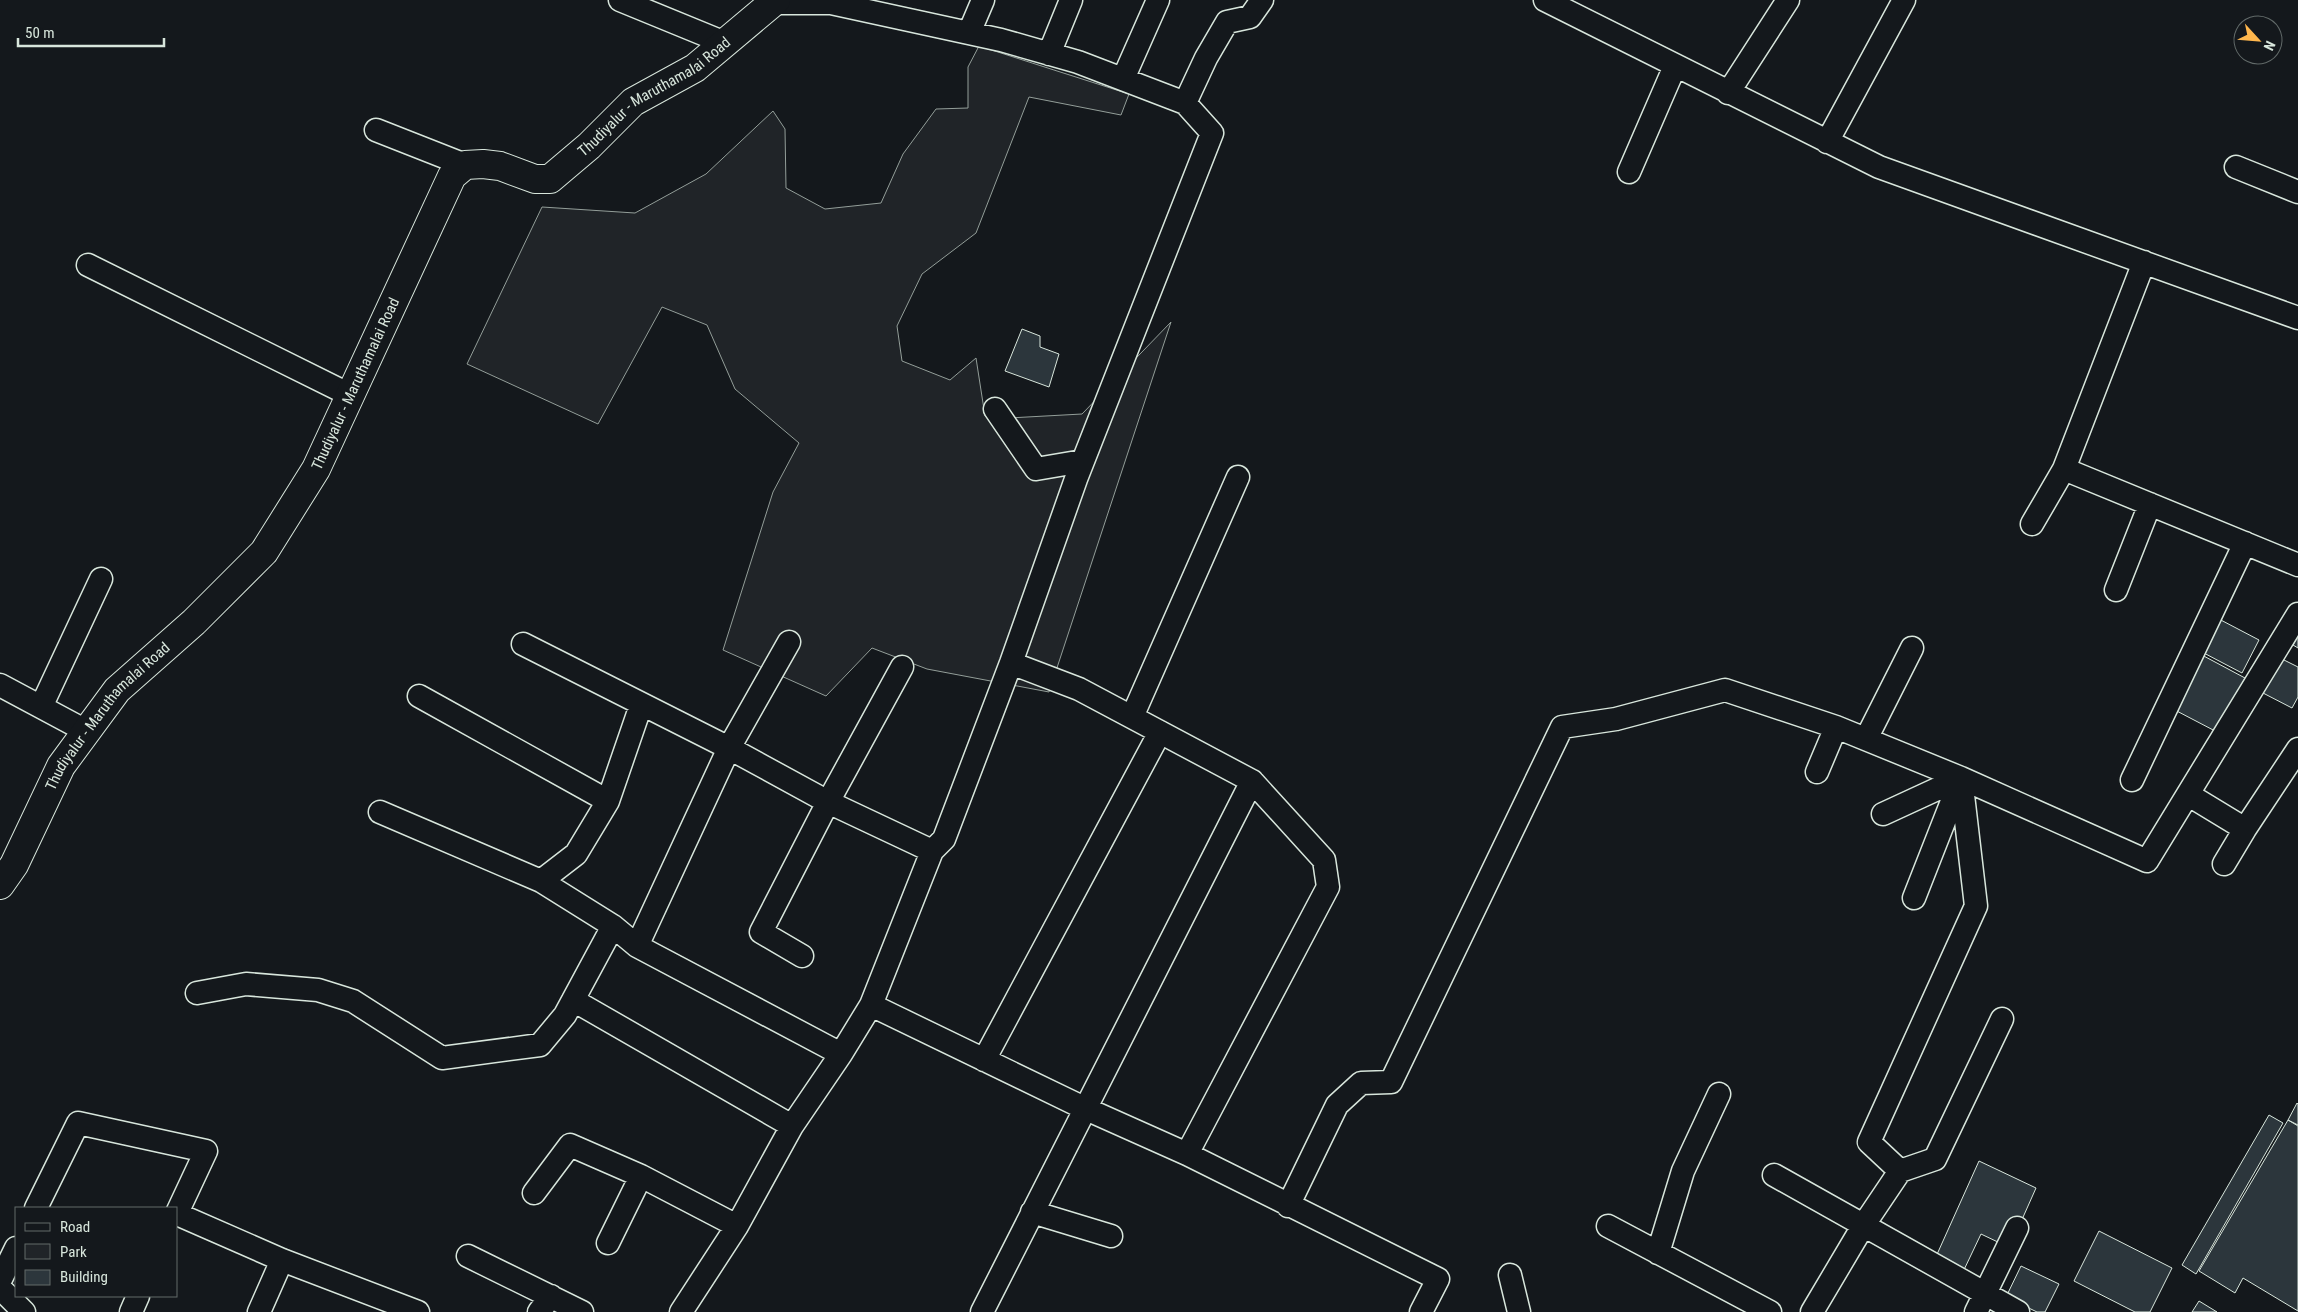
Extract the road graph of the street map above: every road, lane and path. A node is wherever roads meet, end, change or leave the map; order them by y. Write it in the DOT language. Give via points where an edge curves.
graph roads {
  1 [pos="620,0"];
  2 [pos="983,0"];
  3 [pos="1071,0"];
  4 [pos="1158,0"];
  5 [pos="1262,0"];
  6 [pos="1788,0"];
  7 [pos="1904,0"];
  8 [pos="776,1"];
  9 [pos="829,1"];
  10 [pos="1555,2"];
  11 [pos="969,33"];
  12 [pos="725,43"];
  13 [pos="1049,54"];
  14 [pos="1675,66"];
  15 [pos="1123,79"];
  16 [pos="1728,93"];
  17 [pos="1185,103"];
  18 [pos="376,130"];
  19 [pos="1827,142"];
  20 [pos="466,165"];
  21 [pos="2236,167"];
  22 [pos="1629,172"];
  23 [pos="2298,192"];
  24 [pos="2144,262"];
  25 [pos="88,265"];
  26 [pos="2298,318"];
  27 [pos="350,395"];
  28 [pos="995,409"];
  29 [pos="1083,461"];
  30 [pos="2064,469"];
  31 [pos="1238,477"];
  32 [pos="2150,504"];
  33 [pos="2032,524"];
  34 [pos="2244,543"];
  35 [pos="2298,565"];
  36 [pos="102,579"];
  37 [pos="2116,590"];
  38 [pos="2298,614"];
  39 [pos="789,642"];
  40 [pos="523,644"];
  41 [pos="1912,648"];
  42 [pos="2290,649"];
  43 [pos="1011,663"];
  44 [pos="902,668"];
  45 [pos="0,685"];
  46 [pos="419,696"];
  47 [pos="641,705"];
  48 [pos="41,707"];
  49 [pos="1132,717"];
  50 [pos="1836,727"];
  51 [pos="86,731"];
  52 [pos="1160,732"];
  53 [pos="1866,739"];
  54 [pos="728,748"];
  55 [pos="2298,749"];
  56 [pos="1816,772"];
  57 [pos="1961,778"];
  58 [pos="2132,780"];
  59 [pos="1252,781"];
  60 [pos="2189,794"];
  61 [pos="608,801"];
  62 [pos="828,802"];
  63 [pos="380,812"];
  64 [pos="1883,814"];
  65 [pos="2245,829"];
  66 [pos="932,851"];
  67 [pos="2224,864"];
  68 [pos="541,881"];
  69 [pos="0,885"];
  70 [pos="1914,898"];
  71 [pos="613,926"];
  72 [pos="637,946"];
  73 [pos="802,956"];
  74 [pos="197,993"];
  75 [pos="573,1000"];
  76 [pos="871,1005"];
  77 [pos="2002,1020"];
  78 [pos="841,1054"];
  79 [pos="984,1060"];
  80 [pos="1719,1094"];
  81 [pos="1084,1108"];
  82 [pos="792,1126"];
  83 [pos="1187,1154"];
  84 [pos="1900,1171"];
  85 [pos="1774,1175"];
  86 [pos="640,1176"];
  87 [pos="534,1193"];
  88 [pos="1288,1206"];
  89 [pos="36,1207"];
  90 [pos="178,1210"];
  91 [pos="1032,1212"];
  92 [pos="178,1215"];
  93 [pos="737,1226"];
  94 [pos="1608,1226"];
  95 [pos="1863,1226"];
  96 [pos="2018,1228"];
  97 [pos="1111,1236"];
  98 [pos="608,1243"];
  99 [pos="15,1250"];
  100 [pos="1658,1253"];
  101 [pos="468,1256"];
  102 [pos="282,1260"];
  103 [pos="1510,1275"];
  104 [pos="0,1281"];
  105 [pos="0,1288"];
  106 [pos="138,1297"];
  107 [pos="1981,1303"];
  108 [pos="545,1304"];
  109 [pos="24,1312"];
  110 [pos="131,1312"];
  111 [pos="259,1312"];
  112 [pos="418,1312"];
  113 [pos="582,1312"];
  114 [pos="681,1312"];
  115 [pos="982,1312"];
  116 [pos="1421,1312"];
  117 [pos="1519,1312"];
  118 [pos="1770,1312"];
  119 [pos="1812,1312"];
  120 [pos="2018,1312"];
  1 -- 12 [label="street"];
  2 -- 11 [label="street"];
  3 -- 13 [label="street"];
  4 -- 15 [label="street"];
  5 -- 17 [label="street" via="1250,17 1226,22"];
  6 -- 16 [label="street"];
  7 -- 19 [label="street"];
  8 -- 9 [label="street"];
  8 -- 12 [label="main road, Thudiyalur - Maruthamalai Road"];
  9 -- 11 [label="street"];
  10 -- 14 [label="street"];
  11 -- 13 [label="street"];
  12 -- 20 [label="main road, Thudiyalur - Maruthamalai Road" via="695,68 632,102 589,146 550,178 534,179 500,166"];
  13 -- 15 [label="street"];
  14 -- 16 [label="street"];
  14 -- 22 [label="street"];
  15 -- 17 [label="street"];
  16 -- 19 [label="street"];
  17 -- 29 [label="street" via="1212,133"];
  18 -- 20 [label="street"];
  19 -- 24 [label="street" via="1879,167"];
  20 -- 27 [label="main road, Thudiyalur - Maruthamalai Road" via="452,176"];
  21 -- 23 [label="street"];
  24 -- 26 [label="street"];
  24 -- 30 [label="street"];
  25 -- 27 [label="street"];
  27 -- 51 [label="main road, Thudiyalur - Maruthamalai Road" via="316,469 264,552 194,622 117,690"];
  28 -- 29 [label="street" via="1036,469"];
  29 -- 43 [label="street"];
  30 -- 32 [label="street"];
  30 -- 33 [label="street"];
  31 -- 49 [label="street"];
  32 -- 34 [label="street"];
  32 -- 37 [label="street"];
  34 -- 35 [label="street"];
  34 -- 58 [label="street"];
  36 -- 48 [label="street"];
  38 -- 42 [label="street"];
  39 -- 54 [label="street"];
  40 -- 47 [label="street"];
  41 -- 53 [label="street"];
  42 -- 60 [label="street"];
  43 -- 49 [label="street" via="1079,689"];
  43 -- 66 [label="street" via="944,839"];
  44 -- 62 [label="street"];
  45 -- 48 [label="street"];
  46 -- 61 [label="street"];
  47 -- 54 [label="street"];
  47 -- 61 [label="street"];
  48 -- 51 [label="street"];
  49 -- 52 [label="street"];
  50 -- 53 [label="street"];
  50 -- 56 [label="street"];
  50 -- 88 [label="street" via="1725,690 1616,719 1562,726 1391,1082 1361,1083 1338,1105"];
  51 -- 69 [label="main road, Thudiyalur - Maruthamalai Road" via="61,766 14,866"];
  52 -- 59 [label="street"];
  52 -- 79 [label="street"];
  53 -- 57 [label="street"];
  54 -- 62 [label="street"];
  54 -- 72 [label="street"];
  55 -- 65 [label="street"];
  57 -- 60 [label="street" via="2147,861"];
  57 -- 64 [label="street"];
  57 -- 70 [label="street"];
  57 -- 84 [label="street" via="1976,906 1869,1142"];
  59 -- 81 [label="street"];
  59 -- 83 [label="street" via="1324,860 1328,887"];
  60 -- 65 [label="street"];
  61 -- 68 [label="street" via="576,854"];
  62 -- 66 [label="street"];
  62 -- 73 [label="street" via="761,932"];
  63 -- 68 [label="street"];
  65 -- 67 [label="street"];
  66 -- 76 [label="street"];
  68 -- 71 [label="street"];
  71 -- 72 [label="street"];
  71 -- 75 [label="street"];
  72 -- 78 [label="street"];
  74 -- 75 [label="street" via="246,984 318,990 353,1001 442,1058 540,1044 565,1015"];
  75 -- 82 [label="street"];
  76 -- 78 [label="street"];
  76 -- 79 [label="street"];
  77 -- 84 [label="street" via="1935,1160"];
  78 -- 82 [label="street"];
  79 -- 81 [label="street"];
  80 -- 100 [label="street" via="1683,1171"];
  81 -- 83 [label="street"];
  81 -- 91 [label="street"];
  82 -- 93 [label="street"];
  83 -- 88 [label="street"];
  84 -- 95 [label="street"];
  85 -- 95 [label="street"];
  86 -- 87 [label="street" via="570,1145"];
  86 -- 93 [label="street"];
  86 -- 98 [label="street"];
  88 -- 116 [label="street" via="1438,1279"];
  89 -- 90 [label="street" via="78,1123 206,1151"];
  91 -- 97 [label="street"];
  91 -- 115 [label="street"];
  92 -- 102 [label="street"];
  93 -- 114 [label="street"];
  94 -- 100 [label="street"];
  95 -- 107 [label="street"];
  95 -- 119 [label="street"];
  96 -- 107 [label="street"];
  99 -- 104 [label="street"];
  100 -- 118 [label="street"];
  101 -- 108 [label="street"];
  102 -- 111 [label="street"];
  102 -- 112 [label="street"];
  103 -- 117 [label="street"];
  105 -- 109 [label="street"];
  106 -- 110 [label="street"];
  107 -- 120 [label="street"];
  108 -- 113 [label="street"];
}
